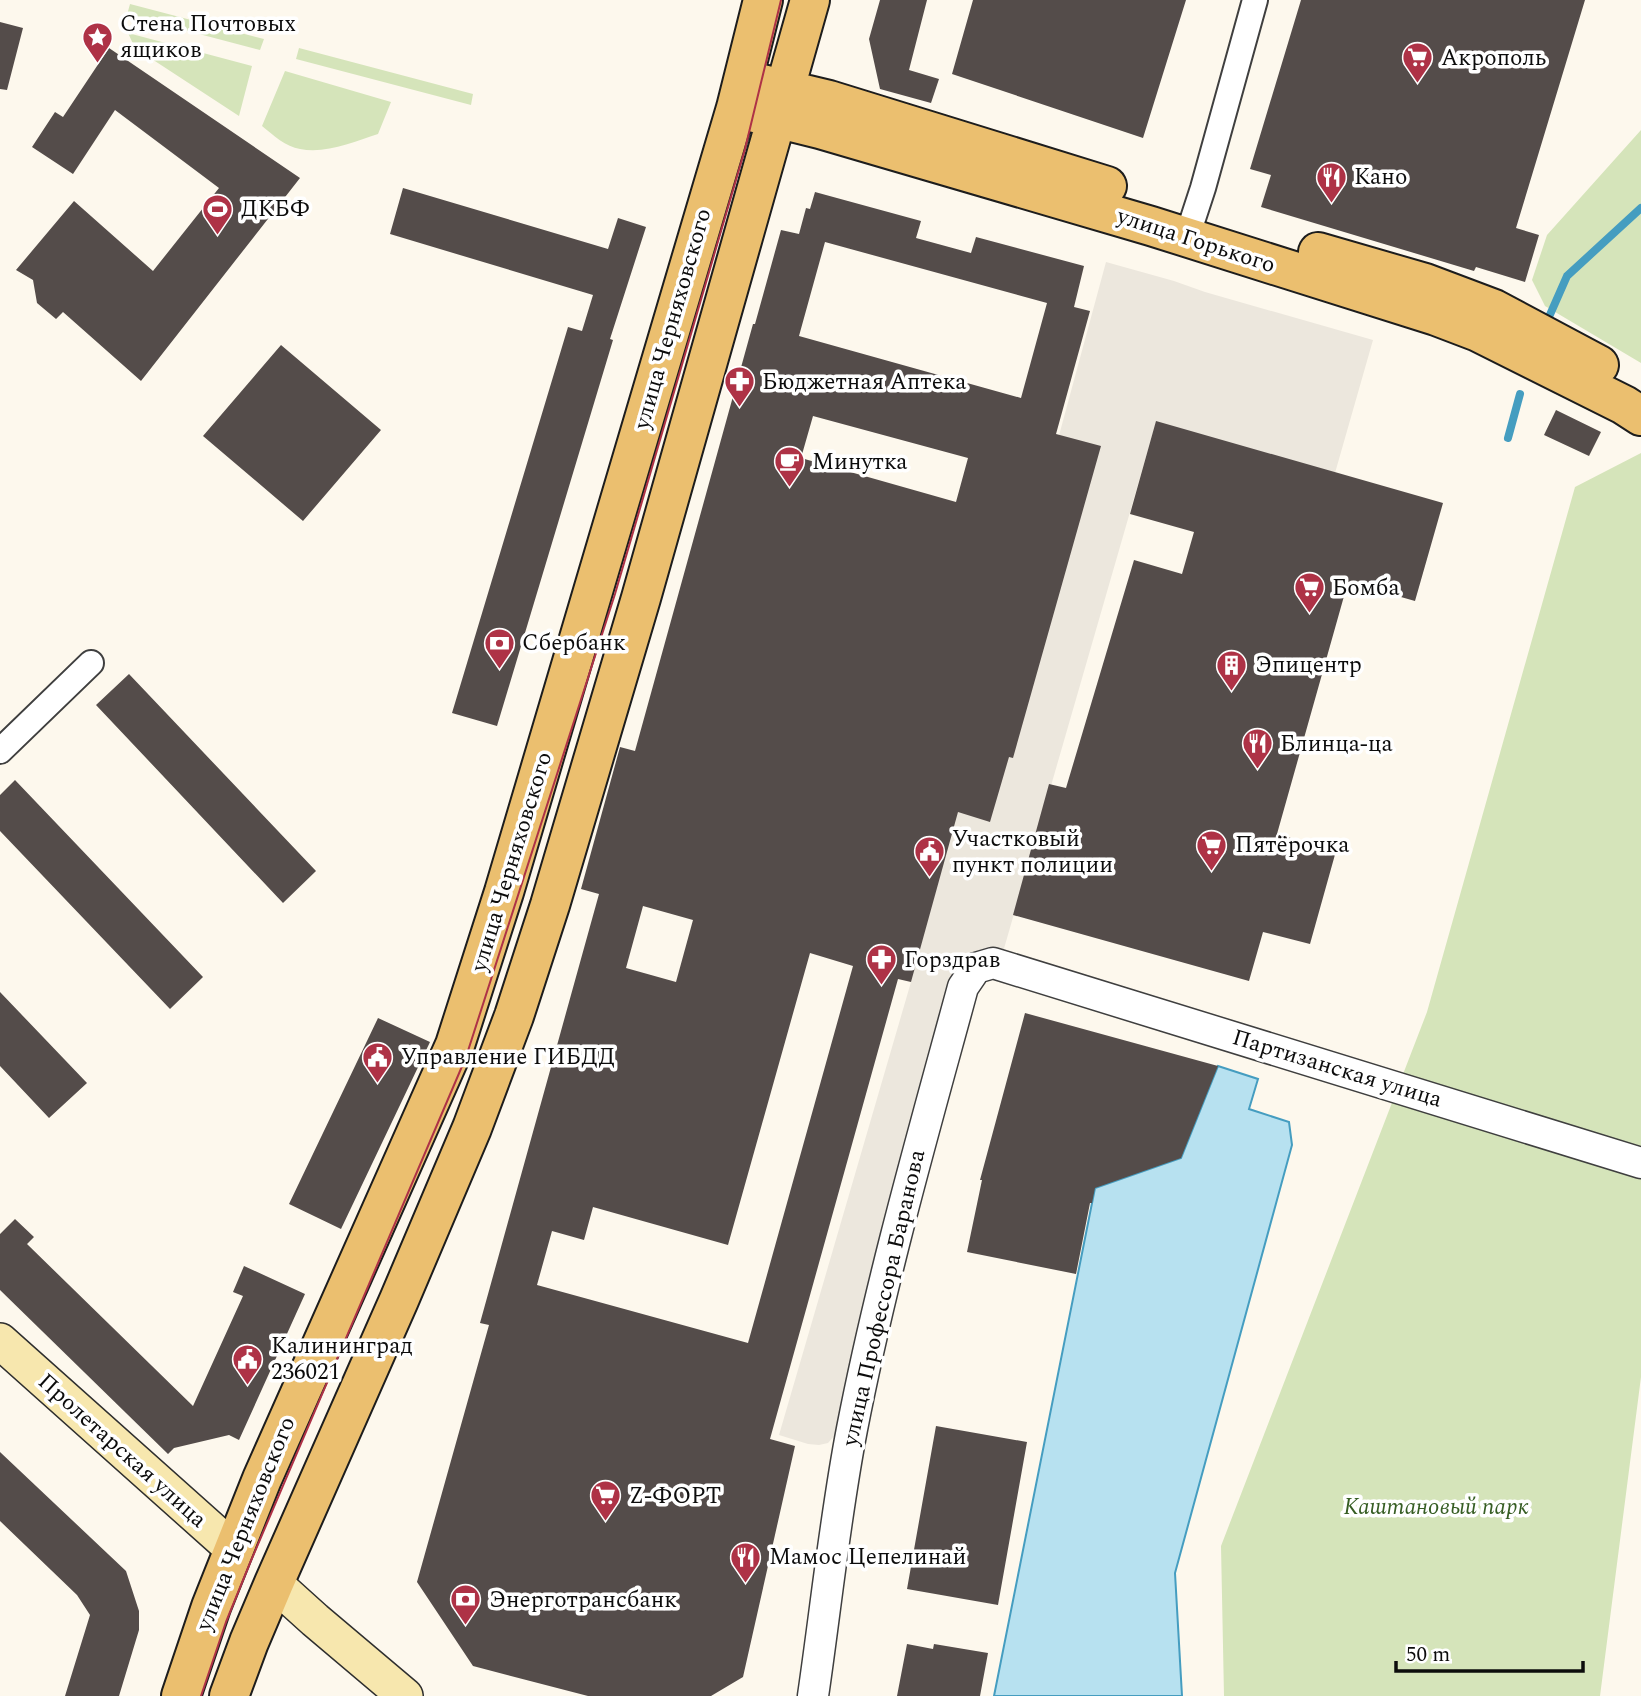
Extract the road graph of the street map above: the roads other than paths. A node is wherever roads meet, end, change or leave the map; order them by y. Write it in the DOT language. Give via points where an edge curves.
graph roads {
  1 [pos="763,0"];
  2 [pos="810,0"];
  3 [pos="1255,0"];
  4 [pos="740,94"];
  5 [pos="781,104"];
  6 [pos="1190,225"];
  7 [pos="1641,388"];
  8 [pos="1641,416"];
  9 [pos="91,663"];
  10 [pos="0,751"];
  11 [pos="1033,975"];
  12 [pos="1641,1163"];
  13 [pos="351,1278"];
  14 [pos="399,1300"];
  15 [pos="0,1341"];
  16 [pos="233,1549"];
  17 [pos="274,1583"];
  18 [pos="181,1696"];
  19 [pos="229,1696"];
  20 [pos="405,1696"];
  21 [pos="813,1696"];
  1 -- 4 [label="main road, улица Черняховского"];
  2 -- 5 [label="main road, улица Черняховского"];
  3 -- 6 [label="street"];
  4 -- 5 [label="main road, улица Горького"];
  4 -- 13 [label="main road, улица Черняховского" via="455,1045"];
  5 -- 6 [label="main road, улица Горького" via="830,100 864,110"];
  5 -- 14 [label="main road, улица Черняховского" via="550,905 472,1128"];
  6 -- 7 [label="main road, улица Горького" via="1425,283 1516,319"];
  6 -- 8 [label="main road, улица Горького" via="1464,326"];
  9 -- 10 [label="street"];
  11 -- 12 [label="street, Партизанская улица"];
  11 -- 21 [label="street, улица Профессора Баранова" via="986,964 976,968 963,987 892,1247 853,1427"];
  13 -- 14 [label="main road"];
  13 -- 16 [label="main road, улица Черняховского"];
  14 -- 17 [label="main road, улица Черняховского"];
  15 -- 16 [label="main road, Пролетарская улица"];
  16 -- 17 [label="main road, Пролетарская улица"];
  16 -- 18 [label="main road, улица Черняховского"];
  17 -- 19 [label="main road, улица Черняховского"];
  17 -- 20 [label="main road, Пролетарская улица"];
}
